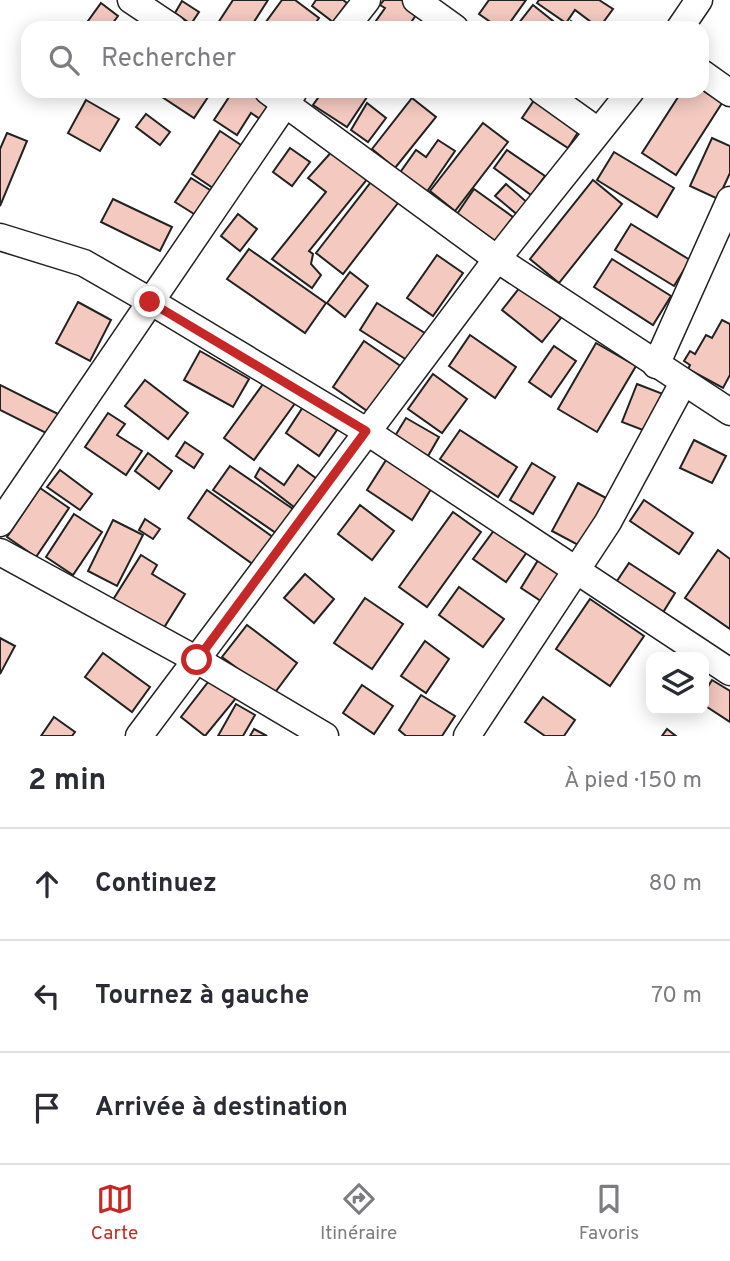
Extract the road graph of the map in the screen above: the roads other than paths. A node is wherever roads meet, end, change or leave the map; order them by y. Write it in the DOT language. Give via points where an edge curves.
graph roads {
  1 [pos="131,0"];
  2 [pos="367,0"];
  3 [pos="416,0"];
  4 [pos="699,0"];
  5 [pos="162,21"];
  6 [pos="350,21"];
  7 [pos="445,21"];
  8 [pos="685,21"];
  9 [pos="709,78"];
  10 [pos="730,93"];
  11 [pos="280,98"];
  12 [pos="286,98"];
  13 [pos="552,98"];
  14 [pos="625,98"];
  15 [pos="598,131"];
  16 [pos="730,201"];
  17 [pos="0,237"];
  18 [pos="497,259"];
  19 [pos="150,302"];
  20 [pos="656,365"];
  21 [pos="683,383"];
  22 [pos="730,412"];
  23 [pos="366,431"];
  24 [pos="0,523"];
  25 [pos="0,552"];
  26 [pos="576,571"];
  27 [pos="197,660"];
  28 [pos="730,672"];
  29 [pos="139,736"];
  30 [pos="325,736"];
  31 [pos="467,736"];
  1 -- 5 [label="street"];
  2 -- 6 [label="street"];
  3 -- 7 [label="street"];
  4 -- 8 [label="street"];
  9 -- 10 [label="street"];
  11 -- 19 [label="street"];
  12 -- 18 [label="street"];
  13 -- 15 [label="street"];
  14 -- 15 [label="street"];
  15 -- 18 [label="street"];
  16 -- 20 [label="street"];
  17 -- 19 [label="street" via="84,263"];
  18 -- 20 [label="street"];
  18 -- 23 [label="street"];
  19 -- 23 [label="street"];
  19 -- 24 [label="street"];
  20 -- 21 [label="street"];
  21 -- 22 [label="street"];
  21 -- 26 [label="street" via="608,522"];
  23 -- 26 [label="street"];
  23 -- 27 [label="street"];
  25 -- 27 [label="street"];
  26 -- 28 [label="street"];
  26 -- 31 [label="street"];
  27 -- 29 [label="street"];
  27 -- 30 [label="street"];
}
